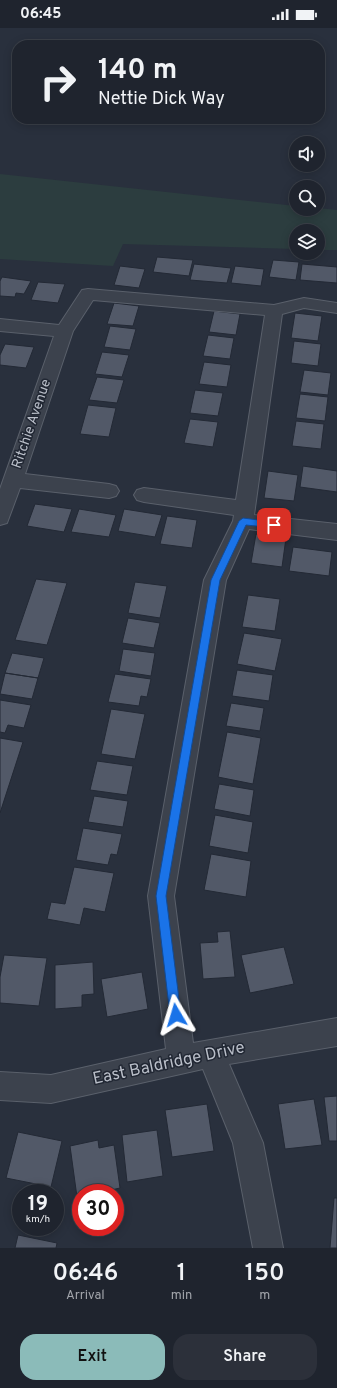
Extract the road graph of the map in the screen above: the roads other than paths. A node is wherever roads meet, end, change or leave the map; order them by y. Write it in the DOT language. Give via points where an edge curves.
graph roads {
  1 [pos="337,308"];
  2 [pos="274,310"];
  3 [pos="0,325"];
  4 [pos="64,331"];
  5 [pos="12,480"];
  6 [pos="109,491"];
  7 [pos="144,496"];
  8 [pos="244,515"];
  9 [pos="0,518"];
  10 [pos="337,532"];
  11 [pos="337,1032"];
  12 [pos="210,1053"];
  13 [pos="181,1060"];
  14 [pos="0,1086"];
  15 [pos="268,1248"];
  1 -- 2 [label="street" via="304,303"];
  2 -- 4 [label="street, Ritchie Avenue" via="88,294"];
  2 -- 8 [label="street"];
  3 -- 4 [label="street"];
  4 -- 5 [label="street, Ritchie Avenue"];
  5 -- 6 [label="street"];
  5 -- 9 [label="street, Ritchie Avenue"];
  7 -- 8 [label="street"];
  8 -- 10 [label="street"];
  8 -- 13 [label="street" via="215,580 161,896"];
  11 -- 12 [label="street, East Baldridge Drive"];
  12 -- 13 [label="street, East Baldridge Drive"];
  12 -- 15 [label="street" via="248,1143"];
  13 -- 14 [label="street, East Baldridge Drive" via="51,1090"];
}
